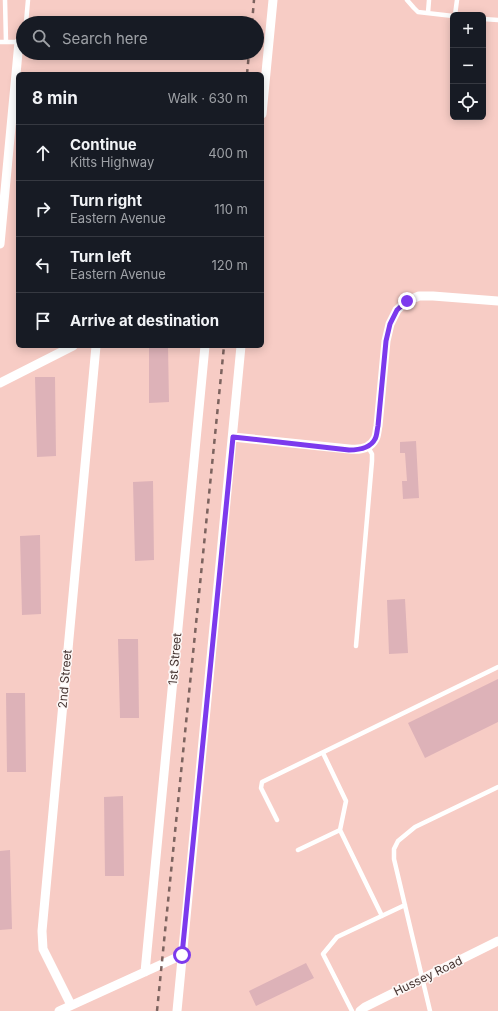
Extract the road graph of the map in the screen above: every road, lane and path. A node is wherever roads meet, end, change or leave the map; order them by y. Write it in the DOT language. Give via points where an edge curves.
graph roads {
  1 [pos="5,0"];
  2 [pos="28,0"];
  3 [pos="273,0"];
  4 [pos="407,0"];
  5 [pos="429,0"];
  6 [pos="457,0"];
  7 [pos="455,12"];
  8 [pos="428,13"];
  9 [pos="450,15"];
  10 [pos="27,16"];
  11 [pos="486,19"];
  12 [pos="498,20"];
  13 [pos="16,39"];
  14 [pos="0,42"];
  15 [pos="6,42"];
  16 [pos="19,60"];
  17 [pos="18,72"];
  18 [pos="16,87"];
  19 [pos="264,93"];
  20 [pos="0,244"];
  21 [pos="498,301"];
  22 [pos="69,348"];
  23 [pos="96,348"];
  24 [pos="205,348"];
  25 [pos="241,348"];
  26 [pos="0,383"];
  27 [pos="233,437"];
  28 [pos="368,447"];
  29 [pos="356,646"];
  30 [pos="498,667"];
  31 [pos="323,753"];
  32 [pos="498,787"];
  33 [pos="278,820"];
  34 [pos="340,830"];
  35 [pos="298,850"];
  36 [pos="405,905"];
  37 [pos="382,916"];
  38 [pos="498,942"];
  39 [pos="182,955"];
  40 [pos="144,972"];
  41 [pos="422,979"];
  42 [pos="71,1005"];
  43 [pos="364,1010"];
  44 [pos="59,1011"];
  45 [pos="177,1011"];
  46 [pos="352,1011"];
  47 [pos="430,1011"];
  1 -- 15 [label="lane"];
  2 -- 10 [label="lane"];
  3 -- 19 [label="street"];
  4 -- 8 [label="lane" via="418,12"];
  5 -- 8 [label="lane"];
  6 -- 7 [label="lane"];
  8 -- 9 [label="lane"];
  11 -- 12 [label="lane"];
  13 -- 15 [label="lane"];
  14 -- 15 [label="lane"];
  16 -- 17 [label="street"];
  18 -- 20 [label="street"];
  21 -- 28 [label="street" via="419,296 407,301 397,310 386,341 378,426 375,439"];
  22 -- 26 [label="street"];
  23 -- 42 [label="street, 2nd Street" via="42,931 43,949"];
  24 -- 40 [label="street, 1st Street"];
  25 -- 27 [label="street"];
  27 -- 28 [label="street" via="349,450"];
  27 -- 39 [label="street"];
  28 -- 29 [label="lane" via="372,461"];
  30 -- 31 [label="lane"];
  31 -- 33 [label="lane" via="262,782 261,788"];
  31 -- 34 [label="lane" via="346,801"];
  32 -- 36 [label="lane" via="415,827 398,841 394,849 394,859"];
  34 -- 35 [label="lane"];
  34 -- 37 [label="lane"];
  36 -- 37 [label="lane"];
  36 -- 41 [label="lane"];
  37 -- 46 [label="lane" via="337,937 323,954"];
  38 -- 41 [label="street, Hussey Road"];
  39 -- 40 [label="street"];
  39 -- 45 [label="street"];
  40 -- 42 [label="street"];
  41 -- 43 [label="street, Hussey Road"];
  41 -- 47 [label="lane"];
  42 -- 44 [label="street"];
}
